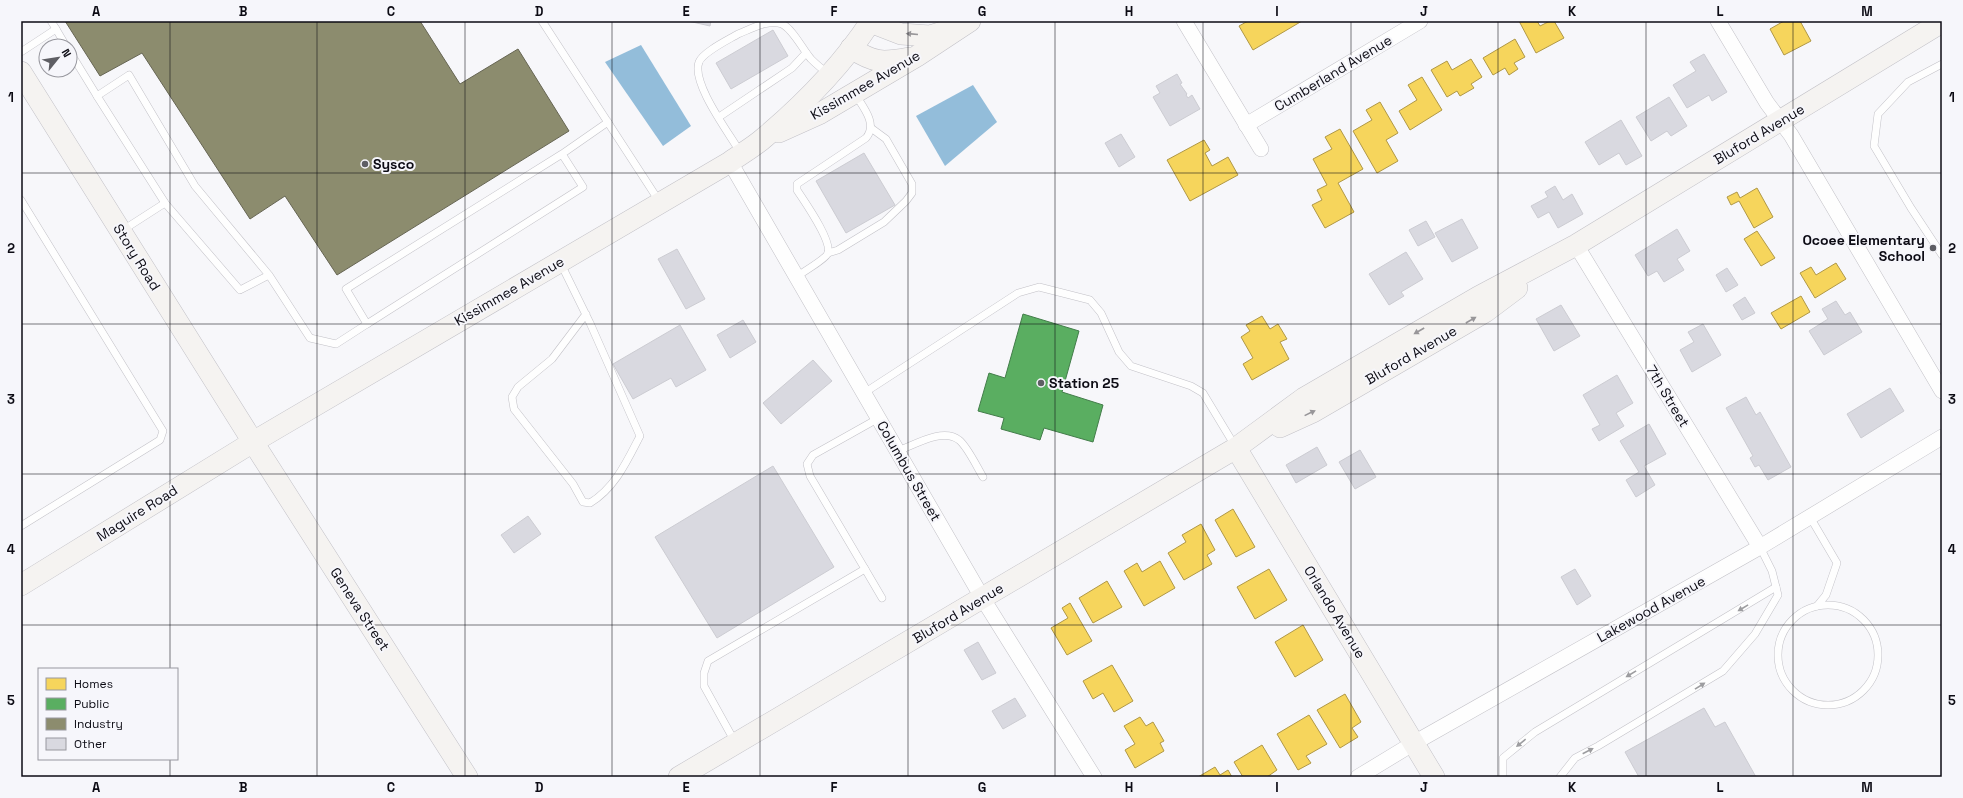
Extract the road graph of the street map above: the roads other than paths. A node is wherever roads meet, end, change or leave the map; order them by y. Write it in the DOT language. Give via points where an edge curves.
graph roads {
  1 [pos="51,21"];
  2 [pos="542,21"];
  3 [pos="1184,21"];
  4 [pos="1420,21"];
  5 [pos="1718,21"];
  6 [pos="870,22"];
  7 [pos="1942,22"];
  8 [pos="967,23"];
  9 [pos="56,29"];
  10 [pos="61,38"];
  11 [pos="851,48"];
  12 [pos="21,52"];
  13 [pos="806,53"];
  14 [pos="917,56"];
  15 [pos="1942,64"];
  16 [pos="78,65"];
  17 [pos="21,72"];
  18 [pos="828,74"];
  19 [pos="855,92"];
  20 [pos="97,96"];
  21 [pos="719,118"];
  22 [pos="1780,121"];
  23 [pos="608,122"];
  24 [pos="1246,125"];
  25 [pos="871,128"];
  26 [pos="764,138"];
  27 [pos="1261,149"];
  28 [pos="562,154"];
  29 [pos="736,158"];
  30 [pos="21,200"];
  31 [pos="165,203"];
  32 [pos="660,203"];
  33 [pos="121,231"];
  34 [pos="1576,245"];
  35 [pos="828,253"];
  36 [pos="1942,255"];
  37 [pos="560,262"];
  38 [pos="269,275"];
  39 [pos="796,277"];
  40 [pos="586,314"];
  41 [pos="367,324"];
  42 [pos="1942,391"];
  43 [pos="864,393"];
  44 [pos="879,418"];
  45 [pos="1942,437"];
  46 [pos="253,442"];
  47 [pos="1236,448"];
  48 [pos="898,451"];
  49 [pos="983,476"];
  50 [pos="1810,517"];
  51 [pos="21,526"];
  52 [pos="1760,547"];
  53 [pos="865,569"];
  54 [pos="21,585"];
  55 [pos="1776,588"];
  56 [pos="882,598"];
  57 [pos="983,598"];
  58 [pos="1817,606"];
  59 [pos="1414,743"];
  60 [pos="736,744"];
  61 [pos="467,777"];
  62 [pos="679,777"];
  63 [pos="1094,777"];
  64 [pos="1358,777"];
  65 [pos="1434,777"];
  66 [pos="1503,777"];
  67 [pos="1560,777"];
  1 -- 9 [label="lane"];
  2 -- 23 [label="lane"];
  3 -- 24 [label="street"];
  4 -- 24 [label="street, Cumberland Avenue"];
  5 -- 22 [label="street"];
  8 -- 6 [label="street, Kissimmee Avenue, one-way" via="930,36 901,34"];
  6 -- 11 [label="street, Kissimmee Avenue"];
  7 -- 22 [label="street, Bluford Avenue"];
  8 -- 14 [label="street, Kissimmee Avenue"];
  9 -- 10 [label="lane"];
  9 -- 12 [label="lane"];
  11 -- 14 [label="street" via="868,59 889,62"];
  11 -- 18 [label="street, Kissimmee Avenue"];
  13 -- 18 [label="lane"];
  13 -- 21 [label="lane" via="792,68"];
  13 -- 21 [label="lane" via="786,26 774,22 740,34 702,57 698,75 700,83"];
  14 -- 19 [label="street, Kissimmee Avenue"];
  15 -- 36 [label="lane" via="1908,82 1878,114 1874,146"];
  16 -- 20 [label="lane"];
  17 -- 33 [label="street, Story Road"];
  18 -- 26 [label="street, Kissimmee Avenue" via="811,94"];
  19 -- 25 [label="lane" via="870,120"];
  19 -- 26 [label="street, Kissimmee Avenue" via="819,114"];
  20 -- 31 [label="lane"];
  20 -- 38 [label="lane" via="129,75 196,186"];
  21 -- 29 [label="lane"];
  22 -- 34 [label="street, Bluford Avenue"];
  22 -- 42 [label="street" via="1791,135"];
  23 -- 28 [label="lane"];
  23 -- 32 [label="lane"];
  24 -- 27 [label="street"];
  25 -- 35 [label="lane" via="866,138 797,184 797,190 823,234"];
  25 -- 35 [label="lane" via="886,139 912,184 912,193 884,222 838,250"];
  26 -- 29 [label="street, Kissimmee Avenue"];
  28 -- 41 [label="lane" via="583,187"];
  28 -- 41 [label="lane" via="346,289"];
  29 -- 32 [label="street, Kissimmee Avenue"];
  29 -- 39 [label="street, Columbus Street"];
  30 -- 51 [label="lane" via="163,431 160,440"];
  31 -- 33 [label="lane"];
  31 -- 38 [label="lane" via="240,290"];
  32 -- 37 [label="street, Kissimmee Avenue"];
  33 -- 46 [label="street, Story Road"];
  34 -- 47 [label="street, Bluford Avenue" via="1478,297 1304,398"];
  34 -- 52 [label="street, 7th Street"];
  35 -- 39 [label="lane"];
  37 -- 40 [label="lane"];
  37 -- 46 [label="street, Kissimmee Avenue"];
  38 -- 41 [label="lane" via="310,338 336,344"];
  39 -- 43 [label="street, Columbus Street"];
  40 -- 40 [label="lane" via="640,436 613,482 604,494 590,503 582,502 573,484 514,409 512,397 518,387 552,358"];
  43 -- 44 [label="street, Columbus Street"];
  43 -- 47 [label="lane" via="1018,293 1039,287 1090,300 1101,313 1119,352 1131,366 1191,386 1203,393"];
  44 -- 48 [label="street, Columbus Street"];
  44 -- 53 [label="lane" via="813,455 807,464 810,476"];
  45 -- 50 [label="street, Lakewood Avenue"];
  46 -- 54 [label="street, Maguire Road"];
  46 -- 61 [label="street, Geneva Street"];
  47 -- 57 [label="street, Bluford Avenue"];
  47 -- 59 [label="street, Orlando Avenue"];
  48 -- 49 [label="lane" via="936,436 950,436 960,440"];
  48 -- 57 [label="street, Columbus Street"];
  50 -- 52 [label="street, Lakewood Avenue"];
  50 -- 58 [label="lane" via="1837,563 1826,595"];
  52 -- 55 [label="lane" via="1772,571"];
  52 -- 59 [label="street, Lakewood Avenue"];
  53 -- 56 [label="lane"];
  53 -- 60 [label="lane" via="708,661 704,673 704,686"];
  55 -- 66 [label="lane, one-way" via="1535,732 1503,758"];
  67 -- 55 [label="lane, one-way" via="1575,758 1723,671 1754,634 1778,595"];
  57 -- 60 [label="street, Bluford Avenue"];
  57 -- 63 [label="street, Columbus Street"];
  58 -- 58 [label="lane" via="1802,611 1789,621 1780,636 1777,652 1779,669 1786,684 1798,696 1813,703 1830,706 1846,702 1861,694 1872,681 1878,665 1879,648 1874,632 1864,621 1834,606"];
  59 -- 64 [label="street, Lakewood Avenue"];
  59 -- 65 [label="street, Orlando Avenue"];
  60 -- 62 [label="street, Bluford Avenue"];
}
